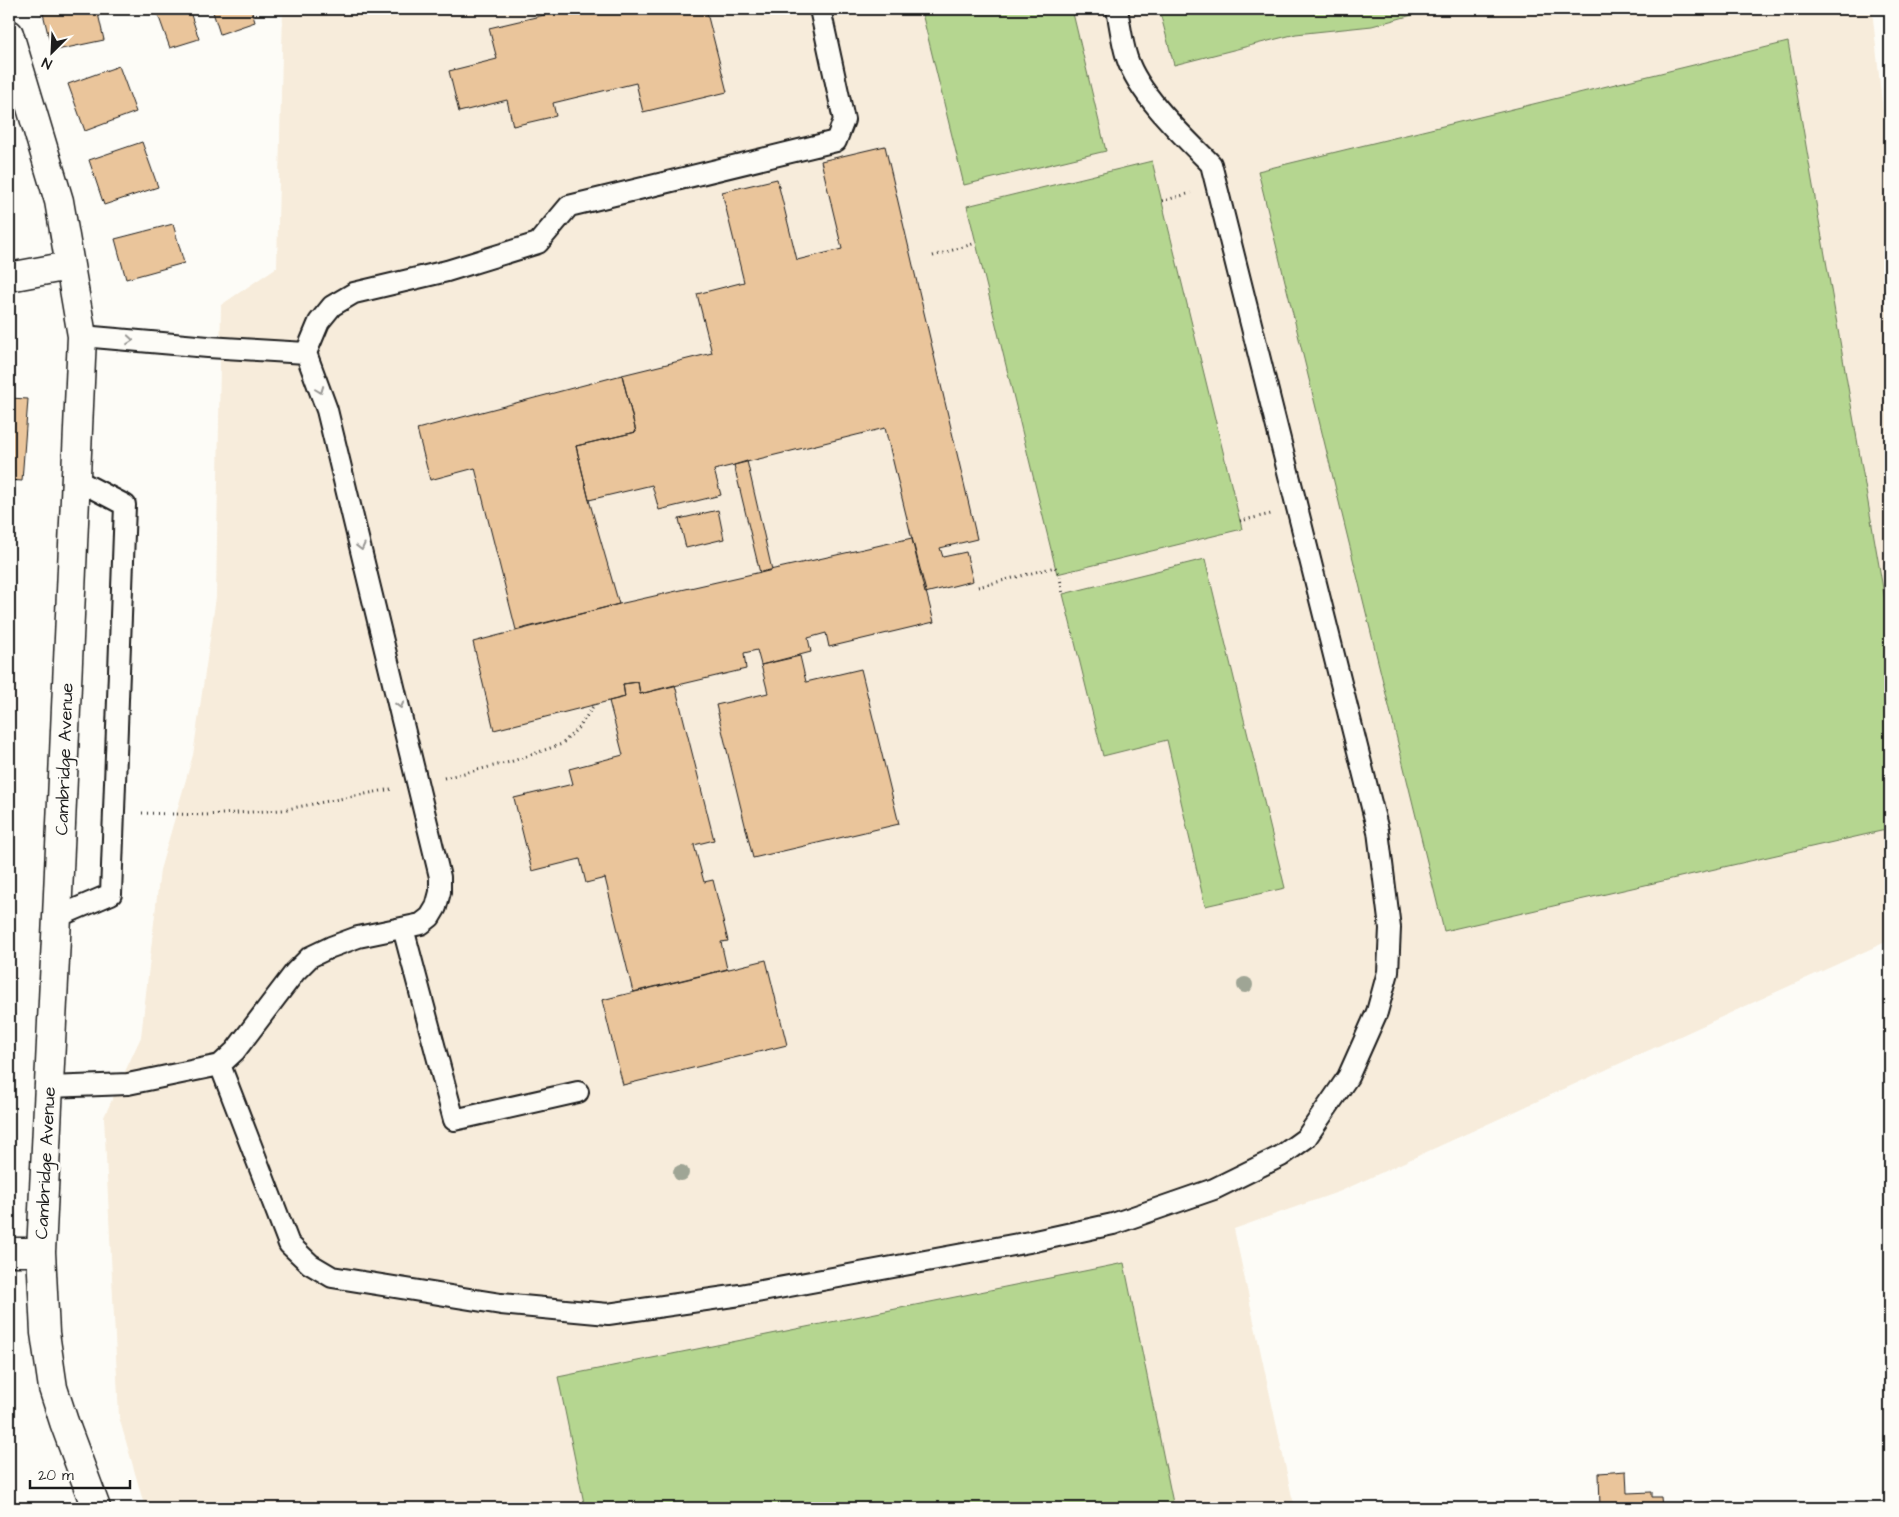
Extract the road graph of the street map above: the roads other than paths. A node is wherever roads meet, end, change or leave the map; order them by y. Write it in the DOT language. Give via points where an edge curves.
graph roads {
  1 [pos="820,9"];
  2 [pos="1117,9"];
  3 [pos="9,34"];
  4 [pos="69,266"];
  5 [pos="9,277"];
  6 [pos="82,336"];
  7 [pos="306,353"];
  8 [pos="75,479"];
  9 [pos="57,918"];
  10 [pos="403,928"];
  11 [pos="220,1065"];
  12 [pos="49,1087"];
  13 [pos="578,1092"];
  14 [pos="9,1252"];
  15 [pos="41,1252"];
  16 [pos="96,1508"];
  1 -- 7 [label="lane" via="844,120 836,141 569,206 538,243 447,271 354,293 332,306 319,322"];
  2 -- 11 [label="lane" via="1127,59 1142,88 1211,164 1378,832 1390,928 1388,972 1377,1012 1348,1076 1306,1138 1281,1156 1214,1189 1113,1224 740,1295 608,1314 501,1304 332,1278 310,1264 289,1244"];
  3 -- 4 [label="street, Cambridge Avenue" via="59,200"];
  4 -- 5 [label="street"];
  4 -- 6 [label="street, Cambridge Avenue"];
  6 -- 7 [label="lane, one-way"];
  6 -- 8 [label="street, Cambridge Avenue"];
  7 -- 10 [label="lane, one-way" via="327,410 440,877 440,892 430,917 421,924"];
  8 -- 9 [label="street, Cambridge Avenue"];
  8 -- 9 [label="lane" via="125,505 111,894"];
  9 -- 12 [label="street, Cambridge Avenue"];
  10 -- 11 [label="lane" via="358,937 310,957 235,1051"];
  10 -- 13 [label="lane" via="454,1120"];
  11 -- 12 [label="lane" via="128,1084"];
  12 -- 15 [label="street, Cambridge Avenue"];
  14 -- 15 [label="street, Cambridge Avenue"];
  15 -- 16 [label="street, Cambridge Avenue" via="45,1334 53,1388"];
}
